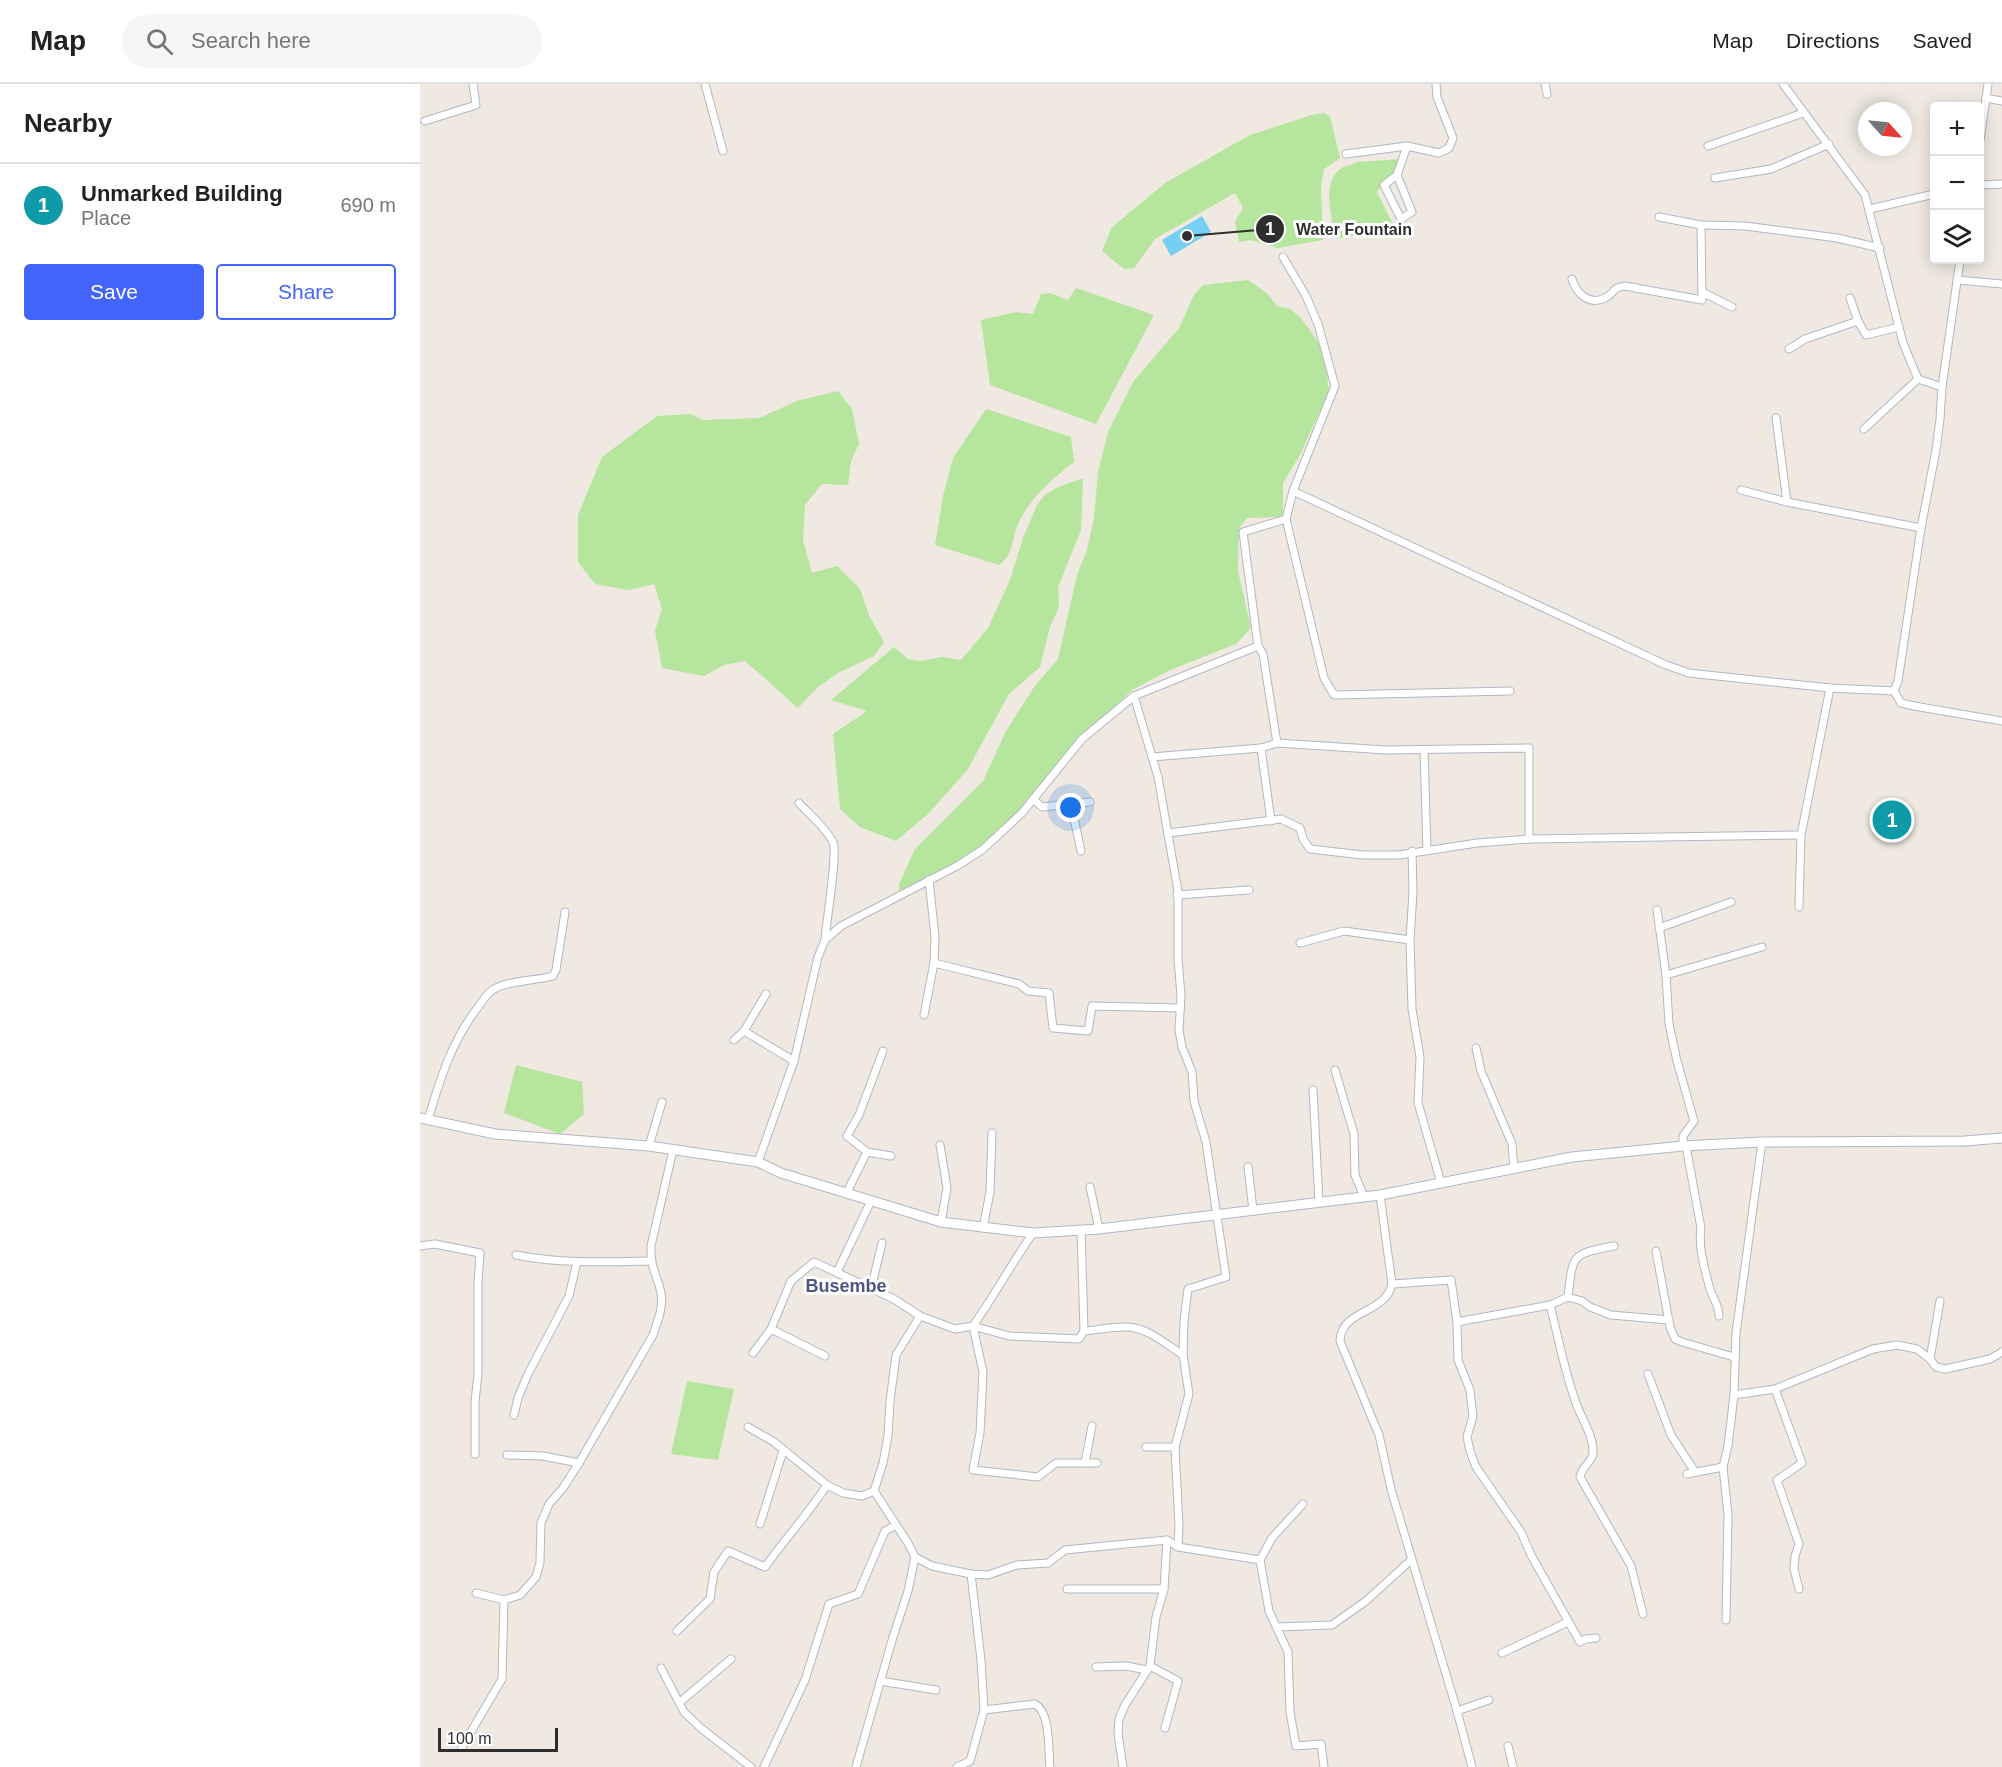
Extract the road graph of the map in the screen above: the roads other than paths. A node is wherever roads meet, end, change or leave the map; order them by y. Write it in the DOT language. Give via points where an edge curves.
graph roads {
  1 [pos="473,84"];
  2 [pos="705,84"];
  3 [pos="1436,84"];
  4 [pos="1545,84"];
  5 [pos="1783,84"];
  6 [pos="1988,84"];
  7 [pos="1547,94"];
  8 [pos="1986,98"];
  9 [pos="2002,101"];
  10 [pos="1984,112"];
  11 [pos="1803,113"];
  12 [pos="425,121"];
  13 [pos="1829,144"];
  14 [pos="1407,146"];
  15 [pos="1707,146"];
  16 [pos="723,151"];
  17 [pos="1346,154"];
  18 [pos="1396,175"];
  19 [pos="1715,177"];
  20 [pos="2002,184"];
  21 [pos="1984,185"];
  22 [pos="1930,195"];
  23 [pos="1870,209"];
  24 [pos="1659,217"];
  25 [pos="1701,225"];
  26 [pos="1880,248"];
  27 [pos="1283,257"];
  28 [pos="1959,264"];
  29 [pos="1572,279"];
  30 [pos="1957,280"];
  31 [pos="2002,284"];
  32 [pos="1702,292"];
  33 [pos="1850,298"];
  34 [pos="1732,307"];
  35 [pos="1858,321"];
  36 [pos="1899,327"];
  37 [pos="1789,349"];
  38 [pos="1918,379"];
  39 [pos="1942,387"];
  40 [pos="1776,418"];
  41 [pos="1863,429"];
  42 [pos="1741,490"];
  43 [pos="1293,491"];
  44 [pos="1787,502"];
  45 [pos="1286,519"];
  46 [pos="1922,528"];
  47 [pos="1258,646"];
  48 [pos="1830,688"];
  49 [pos="1510,691"];
  50 [pos="1894,691"];
  51 [pos="1134,696"];
  52 [pos="2002,721"];
  53 [pos="1277,743"];
  54 [pos="1261,748"];
  55 [pos="1424,751"];
  56 [pos="1152,757"];
  57 [pos="1033,799"];
  58 [pos="1090,802"];
  59 [pos="799,803"];
  60 [pos="1071,804"];
  61 [pos="1270,820"];
  62 [pos="1168,833"];
  63 [pos="1801,835"];
  64 [pos="1529,839"];
  65 [pos="1427,850"];
  66 [pos="1081,851"];
  67 [pos="1412,852"];
  68 [pos="929,880"];
  69 [pos="1249,890"];
  70 [pos="1177,895"];
  71 [pos="1731,902"];
  72 [pos="1799,907"];
  73 [pos="1657,910"];
  74 [pos="565,912"];
  75 [pos="1659,928"];
  76 [pos="825,940"];
  77 [pos="1410,940"];
  78 [pos="1300,943"];
  79 [pos="1762,947"];
  80 [pos="934,963"];
  81 [pos="1666,975"];
  82 [pos="766,994"];
  83 [pos="1180,1008"];
  84 [pos="924,1015"];
  85 [pos="744,1031"];
  86 [pos="734,1040"];
  87 [pos="1476,1048"];
  88 [pos="883,1051"];
  89 [pos="794,1061"];
  90 [pos="1335,1070"];
  91 [pos="1313,1090"];
  92 [pos="662,1102"];
  93 [pos="422,1121"];
  94 [pos="992,1133"];
  95 [pos="2002,1138"];
  96 [pos="1762,1142"];
  97 [pos="940,1144"];
  98 [pos="650,1146"];
  99 [pos="1684,1146"];
  100 [pos="673,1150"];
  101 [pos="867,1152"];
  102 [pos="891,1156"];
  103 [pos="758,1162"];
  104 [pos="1248,1167"];
  105 [pos="1514,1169"];
  106 [pos="1442,1183"];
  107 [pos="1090,1187"];
  108 [pos="846,1194"];
  109 [pos="1380,1195"];
  110 [pos="1364,1197"];
  111 [pos="871,1201"];
  112 [pos="1319,1202"];
  113 [pos="1253,1210"];
  114 [pos="1218,1215"];
  115 [pos="941,1222"];
  116 [pos="983,1228"];
  117 [pos="1099,1229"];
  118 [pos="1080,1230"];
  119 [pos="1033,1233"];
  120 [pos="882,1243"];
  121 [pos="420,1246"];
  122 [pos="1614,1246"];
  123 [pos="1656,1251"];
  124 [pos="516,1255"];
  125 [pos="651,1261"];
  126 [pos="577,1262"];
  127 [pos="837,1272"];
  128 [pos="1392,1284"];
  129 [pos="871,1288"];
  130 [pos="1568,1297"];
  131 [pos="1941,1301"];
  132 [pos="1550,1305"];
  133 [pos="920,1316"];
  134 [pos="1719,1316"];
  135 [pos="1669,1320"];
  136 [pos="1457,1322"];
  137 [pos="973,1326"];
  138 [pos="771,1329"];
  139 [pos="1084,1331"];
  140 [pos="2002,1352"];
  141 [pos="753,1353"];
  142 [pos="1184,1355"];
  143 [pos="825,1356"];
  144 [pos="1734,1357"];
  145 [pos="1930,1359"];
  146 [pos="1648,1374"];
  147 [pos="1775,1389"];
  148 [pos="1734,1395"];
  149 [pos="514,1415"];
  150 [pos="1092,1426"];
  151 [pos="748,1427"];
  152 [pos="1174,1447"];
  153 [pos="1146,1448"];
  154 [pos="783,1451"];
  155 [pos="475,1454"];
  156 [pos="507,1455"];
  157 [pos="579,1463"];
  158 [pos="1085,1463"];
  159 [pos="1097,1463"];
  160 [pos="1724,1467"];
  161 [pos="827,1485"];
  162 [pos="874,1491"];
  163 [pos="1303,1504"];
  164 [pos="760,1524"];
  165 [pos="896,1524"];
  166 [pos="1167,1540"];
  167 [pos="1178,1547"];
  168 [pos="915,1557"];
  169 [pos="1260,1560"];
  170 [pos="1411,1560"];
  171 [pos="971,1574"];
  172 [pos="1067,1589"];
  173 [pos="1164,1589"];
  174 [pos="1799,1589"];
  175 [pos="476,1593"];
  176 [pos="504,1600"];
  177 [pos="1643,1614"];
  178 [pos="1726,1620"];
  179 [pos="1568,1622"];
  180 [pos="1278,1627"];
  181 [pos="677,1631"];
  182 [pos="1596,1638"];
  183 [pos="1502,1653"];
  184 [pos="730,1659"];
  185 [pos="1096,1667"];
  186 [pos="661,1668"];
  187 [pos="1149,1668"];
  188 [pos="880,1681"];
  189 [pos="936,1690"];
  190 [pos="1489,1700"];
  191 [pos="680,1702"];
  192 [pos="984,1710"];
  193 [pos="1457,1711"];
  194 [pos="1166,1728"];
  195 [pos="1508,1746"];
  196 [pos="462,1747"];
  197 [pos="751,1767"];
  198 [pos="764,1767"];
  199 [pos="856,1767"];
  200 [pos="957,1767"];
  201 [pos="1050,1767"];
  202 [pos="1123,1767"];
  203 [pos="1324,1767"];
  204 [pos="1472,1767"];
  205 [pos="1512,1767"];
  1 -- 12 [label="street" via="476,105"];
  2 -- 16 [label="street"];
  3 -- 14 [label="street" via="1437,97 1454,138 1449,148 1439,153"];
  4 -- 7 [label="street"];
  5 -- 11 [label="street"];
  6 -- 8 [label="street"];
  8 -- 9 [label="street"];
  8 -- 10 [label="street"];
  11 -- 13 [label="street"];
  11 -- 15 [label="street"];
  13 -- 19 [label="street" via="1771,170"];
  13 -- 23 [label="street" via="1865,195"];
  14 -- 17 [label="street"];
  14 -- 18 [label="street"];
  18 -- 18 [label="street" via="1412,212 1401,219 1384,184"];
  20 -- 21 [label="street"];
  22 -- 23 [label="street"];
  23 -- 26 [label="street"];
  24 -- 25 [label="street"];
  25 -- 26 [label="street" via="1745,226"];
  25 -- 32 [label="street"];
  26 -- 36 [label="street"];
  27 -- 43 [label="street" via="1318,324 1335,386"];
  28 -- 30 [label="street"];
  29 -- 32 [label="street" via="1584,298 1594,301 1605,298 1616,287 1625,286 1702,300"];
  30 -- 31 [label="street"];
  30 -- 39 [label="street"];
  32 -- 34 [label="street"];
  33 -- 35 [label="street"];
  35 -- 36 [label="street" via="1866,334"];
  35 -- 37 [label="street" via="1805,339"];
  36 -- 38 [label="street"];
  38 -- 39 [label="street"];
  38 -- 41 [label="street"];
  39 -- 46 [label="street"];
  40 -- 44 [label="street"];
  42 -- 44 [label="street"];
  43 -- 45 [label="street"];
  43 -- 48 [label="street" via="1666,665 1689,673"];
  44 -- 46 [label="street"];
  45 -- 47 [label="street" via="1243,532"];
  45 -- 49 [label="street" via="1324,678 1334,695"];
  46 -- 50 [label="street"];
  47 -- 51 [label="street"];
  47 -- 53 [label="street" via="1263,654"];
  48 -- 50 [label="street"];
  48 -- 63 [label="street"];
  50 -- 52 [label="street" via="1901,703"];
  51 -- 56 [label="street"];
  51 -- 57 [label="street" via="1082,739"];
  53 -- 54 [label="street"];
  53 -- 55 [label="street"];
  54 -- 56 [label="street"];
  54 -- 61 [label="street"];
  55 -- 64 [label="street" via="1529,748"];
  55 -- 65 [label="street"];
  56 -- 62 [label="street"];
  57 -- 60 [label="street" via="1042,807"];
  57 -- 68 [label="street" via="982,850"];
  58 -- 60 [label="street"];
  59 -- 76 [label="street" via="834,844"];
  60 -- 66 [label="street"];
  61 -- 62 [label="street"];
  61 -- 67 [label="street" via="1281,819 1300,828 1310,849 1363,855"];
  62 -- 70 [label="street"];
  63 -- 64 [label="street"];
  63 -- 72 [label="street"];
  64 -- 65 [label="street"];
  65 -- 67 [label="street"];
  67 -- 77 [label="street"];
  68 -- 76 [label="street" via="841,926"];
  68 -- 80 [label="street"];
  69 -- 70 [label="street"];
  70 -- 83 [label="street"];
  71 -- 75 [label="street"];
  73 -- 75 [label="street"];
  74 -- 93 [label="street" via="553,976 492,989 453,1046"];
  75 -- 81 [label="street"];
  76 -- 89 [label="street"];
  77 -- 78 [label="street" via="1344,931"];
  77 -- 106 [label="street" via="1412,1009 1420,1057 1419,1103"];
  79 -- 81 [label="street"];
  80 -- 83 [label="street" via="1019,984 1028,991 1049,993 1053,1028 1088,1031 1092,1006"];
  80 -- 84 [label="street"];
  81 -- 99 [label="street" via="1669,1024 1695,1121 1683,1136"];
  82 -- 85 [label="street"];
  83 -- 114 [label="street" via="1182,1047 1192,1072 1194,1101 1206,1142"];
  85 -- 86 [label="street"];
  85 -- 89 [label="street"];
  87 -- 105 [label="street" via="1512,1144"];
  88 -- 101 [label="street" via="847,1136"];
  89 -- 103 [label="street"];
  90 -- 110 [label="street" via="1354,1134 1355,1175"];
  91 -- 112 [label="street"];
  92 -- 98 [label="street"];
  93 -- 98 [label="street" via="495,1134"];
  94 -- 116 [label="street" via="990,1192"];
  95 -- 96 [label="street"];
  96 -- 99 [label="street"];
  96 -- 144 [label="street"];
  97 -- 115 [label="street" via="947,1188"];
  98 -- 100 [label="street"];
  99 -- 105 [label="street" via="1572,1157"];
  99 -- 134 [label="street" via="1701,1228 1699,1242"];
  100 -- 103 [label="street"];
  100 -- 125 [label="street"];
  101 -- 102 [label="street"];
  101 -- 108 [label="street"];
  103 -- 108 [label="street"];
  104 -- 113 [label="street"];
  105 -- 106 [label="street"];
  106 -- 109 [label="street"];
  107 -- 117 [label="street"];
  108 -- 111 [label="street"];
  109 -- 110 [label="street"];
  109 -- 128 [label="street"];
  110 -- 112 [label="street"];
  111 -- 115 [label="street"];
  111 -- 127 [label="street"];
  112 -- 113 [label="street"];
  113 -- 114 [label="street"];
  114 -- 117 [label="street"];
  114 -- 142 [label="street" via="1226,1277 1188,1289"];
  115 -- 116 [label="street"];
  116 -- 119 [label="street"];
  117 -- 118 [label="street"];
  118 -- 119 [label="street"];
  118 -- 139 [label="street"];
  119 -- 137 [label="street"];
  120 -- 129 [label="street"];
  121 -- 155 [label="street" via="435,1244 480,1253"];
  122 -- 130 [label="street" via="1578,1256 1572,1266"];
  123 -- 135 [label="street"];
  124 -- 126 [label="street"];
  125 -- 126 [label="street"];
  125 -- 157 [label="street" via="662,1294 653,1335"];
  126 -- 149 [label="street" via="568,1296 528,1374"];
  127 -- 129 [label="street"];
  127 -- 138 [label="street" via="814,1262 791,1281"];
  128 -- 136 [label="street" via="1451,1281"];
  128 -- 170 [label="street" via="1378,1304 1343,1326 1340,1341 1378,1435"];
  129 -- 133 [label="street"];
  130 -- 132 [label="street"];
  130 -- 135 [label="street" via="1611,1315"];
  131 -- 145 [label="street"];
  132 -- 136 [label="street"];
  132 -- 177 [label="street" via="1574,1399 1593,1452 1580,1477 1631,1566"];
  133 -- 137 [label="street" via="955,1329"];
  133 -- 162 [label="street" via="896,1355 888,1436"];
  135 -- 144 [label="street" via="1675,1339"];
  136 -- 179 [label="street" via="1458,1360 1470,1390 1473,1416 1467,1437 1473,1459 1521,1532"];
  137 -- 139 [label="street" via="994,1334 1055,1339 1079,1339"];
  137 -- 158 [label="street" via="983,1372 980,1433 973,1470 1038,1477 1056,1463"];
  138 -- 141 [label="street"];
  138 -- 143 [label="street"];
  139 -- 142 [label="street" via="1128,1327 1149,1333"];
  140 -- 145 [label="street" via="1990,1359 1945,1369 1936,1367"];
  142 -- 152 [label="street" via="1190,1394"];
  144 -- 148 [label="street"];
  145 -- 147 [label="street" via="1917,1349 1897,1345 1874,1349"];
  146 -- 160 [label="street" via="1671,1435 1691,1473"];
  147 -- 148 [label="street"];
  147 -- 174 [label="street" via="1802,1463 1778,1480 1799,1544 1794,1569"];
  148 -- 160 [label="street"];
  150 -- 158 [label="street"];
  151 -- 154 [label="street"];
  152 -- 153 [label="street"];
  152 -- 167 [label="street"];
  154 -- 161 [label="street"];
  154 -- 164 [label="street"];
  156 -- 157 [label="street"];
  157 -- 176 [label="street" via="545,1512 536,1577 520,1595"];
  158 -- 159 [label="street"];
  160 -- 178 [label="street" via="1728,1515"];
  161 -- 162 [label="street" via="862,1496"];
  161 -- 181 [label="street" via="765,1568 728,1551 714,1572 710,1599"];
  162 -- 165 [label="street"];
  163 -- 169 [label="street" via="1272,1538"];
  165 -- 168 [label="street"];
  165 -- 198 [label="street" via="885,1531 858,1594 829,1604 805,1680"];
  166 -- 167 [label="street"];
  166 -- 171 [label="street" via="1065,1550 1048,1563 1017,1565 988,1575"];
  166 -- 173 [label="street"];
  167 -- 169 [label="street"];
  168 -- 171 [label="street" via="932,1566"];
  168 -- 188 [label="street"];
  169 -- 180 [label="street" via="1269,1611"];
  170 -- 180 [label="street" via="1366,1601 1332,1625"];
  170 -- 193 [label="street"];
  171 -- 192 [label="street"];
  172 -- 173 [label="street"];
  173 -- 187 [label="street"];
  175 -- 176 [label="street"];
  176 -- 196 [label="street" via="502,1679"];
  179 -- 182 [label="street" via="1580,1642"];
  179 -- 183 [label="street"];
  180 -- 203 [label="street" via="1288,1652 1290,1712 1296,1746 1321,1744"];
  184 -- 191 [label="street"];
  185 -- 187 [label="street"];
  186 -- 191 [label="street"];
  187 -- 194 [label="street" via="1178,1681"];
  187 -- 202 [label="street" via="1119,1719"];
  188 -- 189 [label="street"];
  188 -- 199 [label="street"];
  190 -- 193 [label="street"];
  191 -- 197 [label="street" via="684,1712 702,1730"];
  192 -- 200 [label="street" via="970,1761"];
  192 -- 201 [label="street" via="1035,1704 1042,1708"];
  193 -- 204 [label="street"];
  195 -- 205 [label="street"];
}
